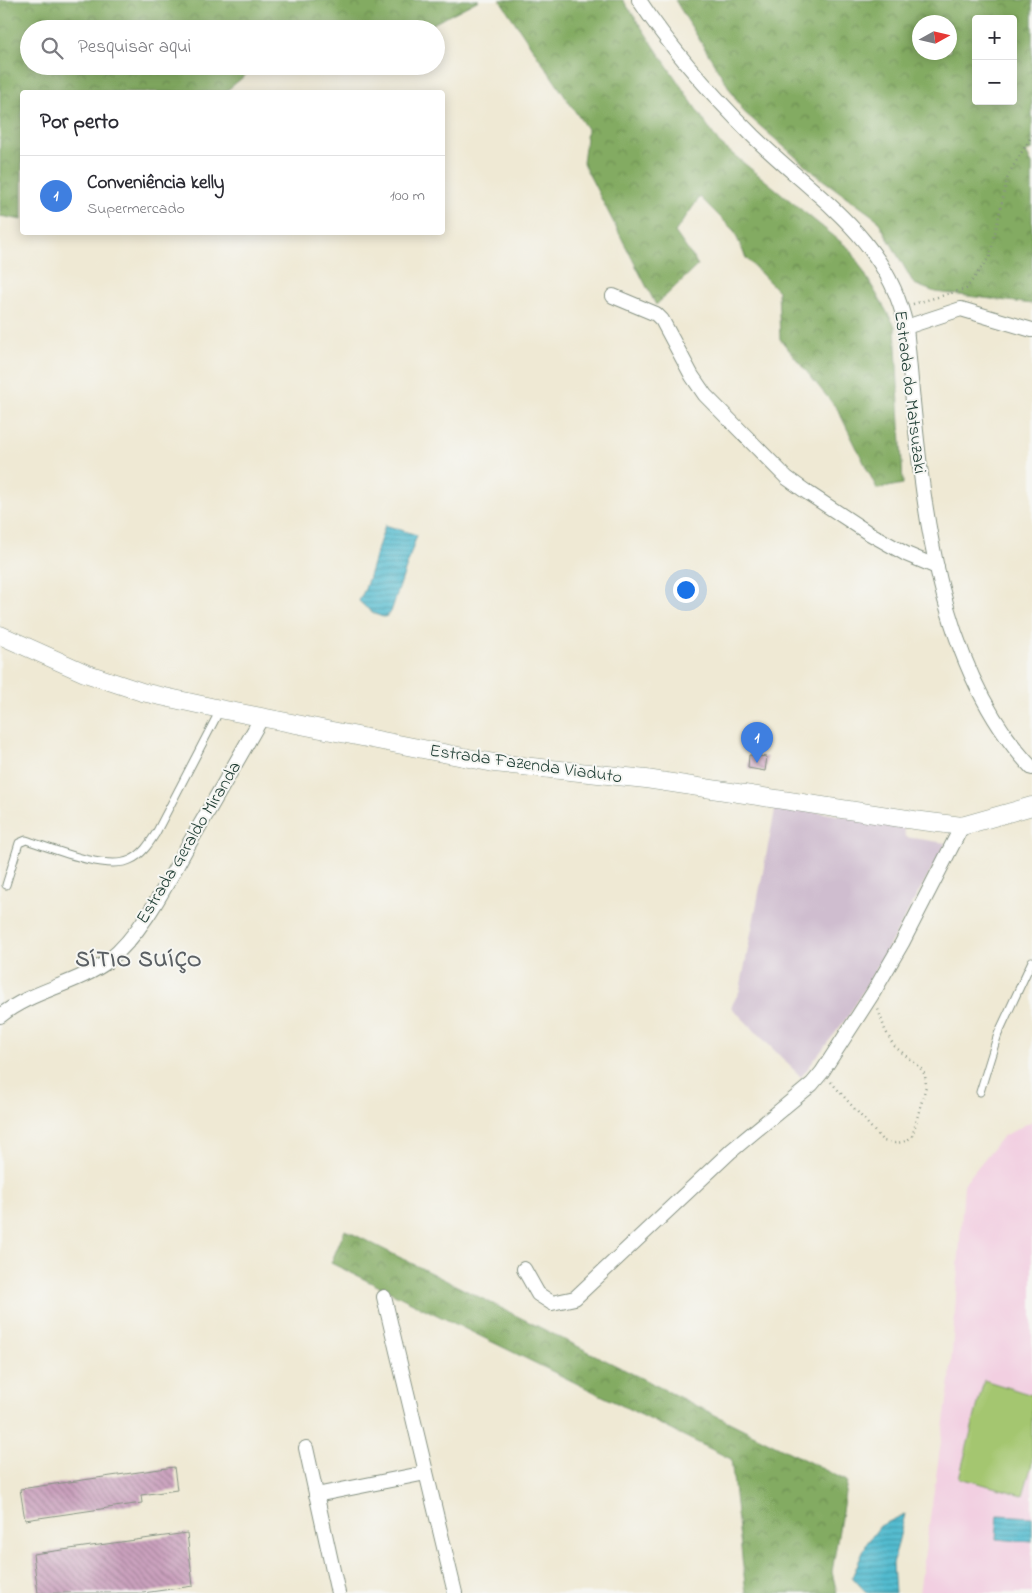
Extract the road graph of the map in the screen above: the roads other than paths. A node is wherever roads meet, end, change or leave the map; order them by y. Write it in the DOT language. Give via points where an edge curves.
graph roads {
  1 [pos="639,0"];
  2 [pos="613,296"];
  3 [pos="906,327"];
  4 [pos="1032,330"];
  5 [pos="936,567"];
  6 [pos="0,635"];
  7 [pos="220,709"];
  8 [pos="262,717"];
  9 [pos="1032,768"];
  10 [pos="1032,806"];
  11 [pos="962,826"];
  12 [pos="6,885"];
  13 [pos="1032,962"];
  14 [pos="0,1016"];
  15 [pos="980,1092"];
  16 [pos="524,1269"];
  17 [pos="384,1298"];
  18 [pos="306,1448"];
  19 [pos="426,1473"];
  20 [pos="316,1495"];
  21 [pos="338,1593"];
  22 [pos="455,1593"];
  1 -- 3 [label="street, Estrada do Matsuzaki" via="673,48 711,92 754,137 861,236 890,280"];
  2 -- 5 [label="street" via="656,314 662,320 705,395 787,478 867,532"];
  3 -- 4 [label="street" via="961,309"];
  3 -- 5 [label="street, Estrada do Matsuzaki" via="925,504"];
  5 -- 9 [label="street, Estrada do Matsuzaki" via="955,638 971,675 1020,756"];
  6 -- 7 [label="street, Estrada Fazenda Viaduto" via="86,673 142,692"];
  7 -- 8 [label="street, Estrada Fazenda Viaduto"];
  7 -- 12 [label="lane" via="144,851 130,861 115,864 26,840 16,850"];
  8 -- 11 [label="street, Estrada Fazenda Viaduto" via="494,763 664,781"];
  8 -- 14 [label="street, Estrada Geraldo Miranda" via="167,883 125,944 108,961 84,975 18,1003"];
  10 -- 11 [label="street, Estrada Fazenda Viaduto"];
  11 -- 16 [label="street" via="873,993 812,1084 731,1151 575,1298 552,1303 538,1294"];
  13 -- 15 [label="lane" via="998,1034"];
  17 -- 19 [label="street"];
  18 -- 20 [label="street"];
  19 -- 20 [label="street"];
  19 -- 22 [label="street"];
  20 -- 21 [label="street"];
}
